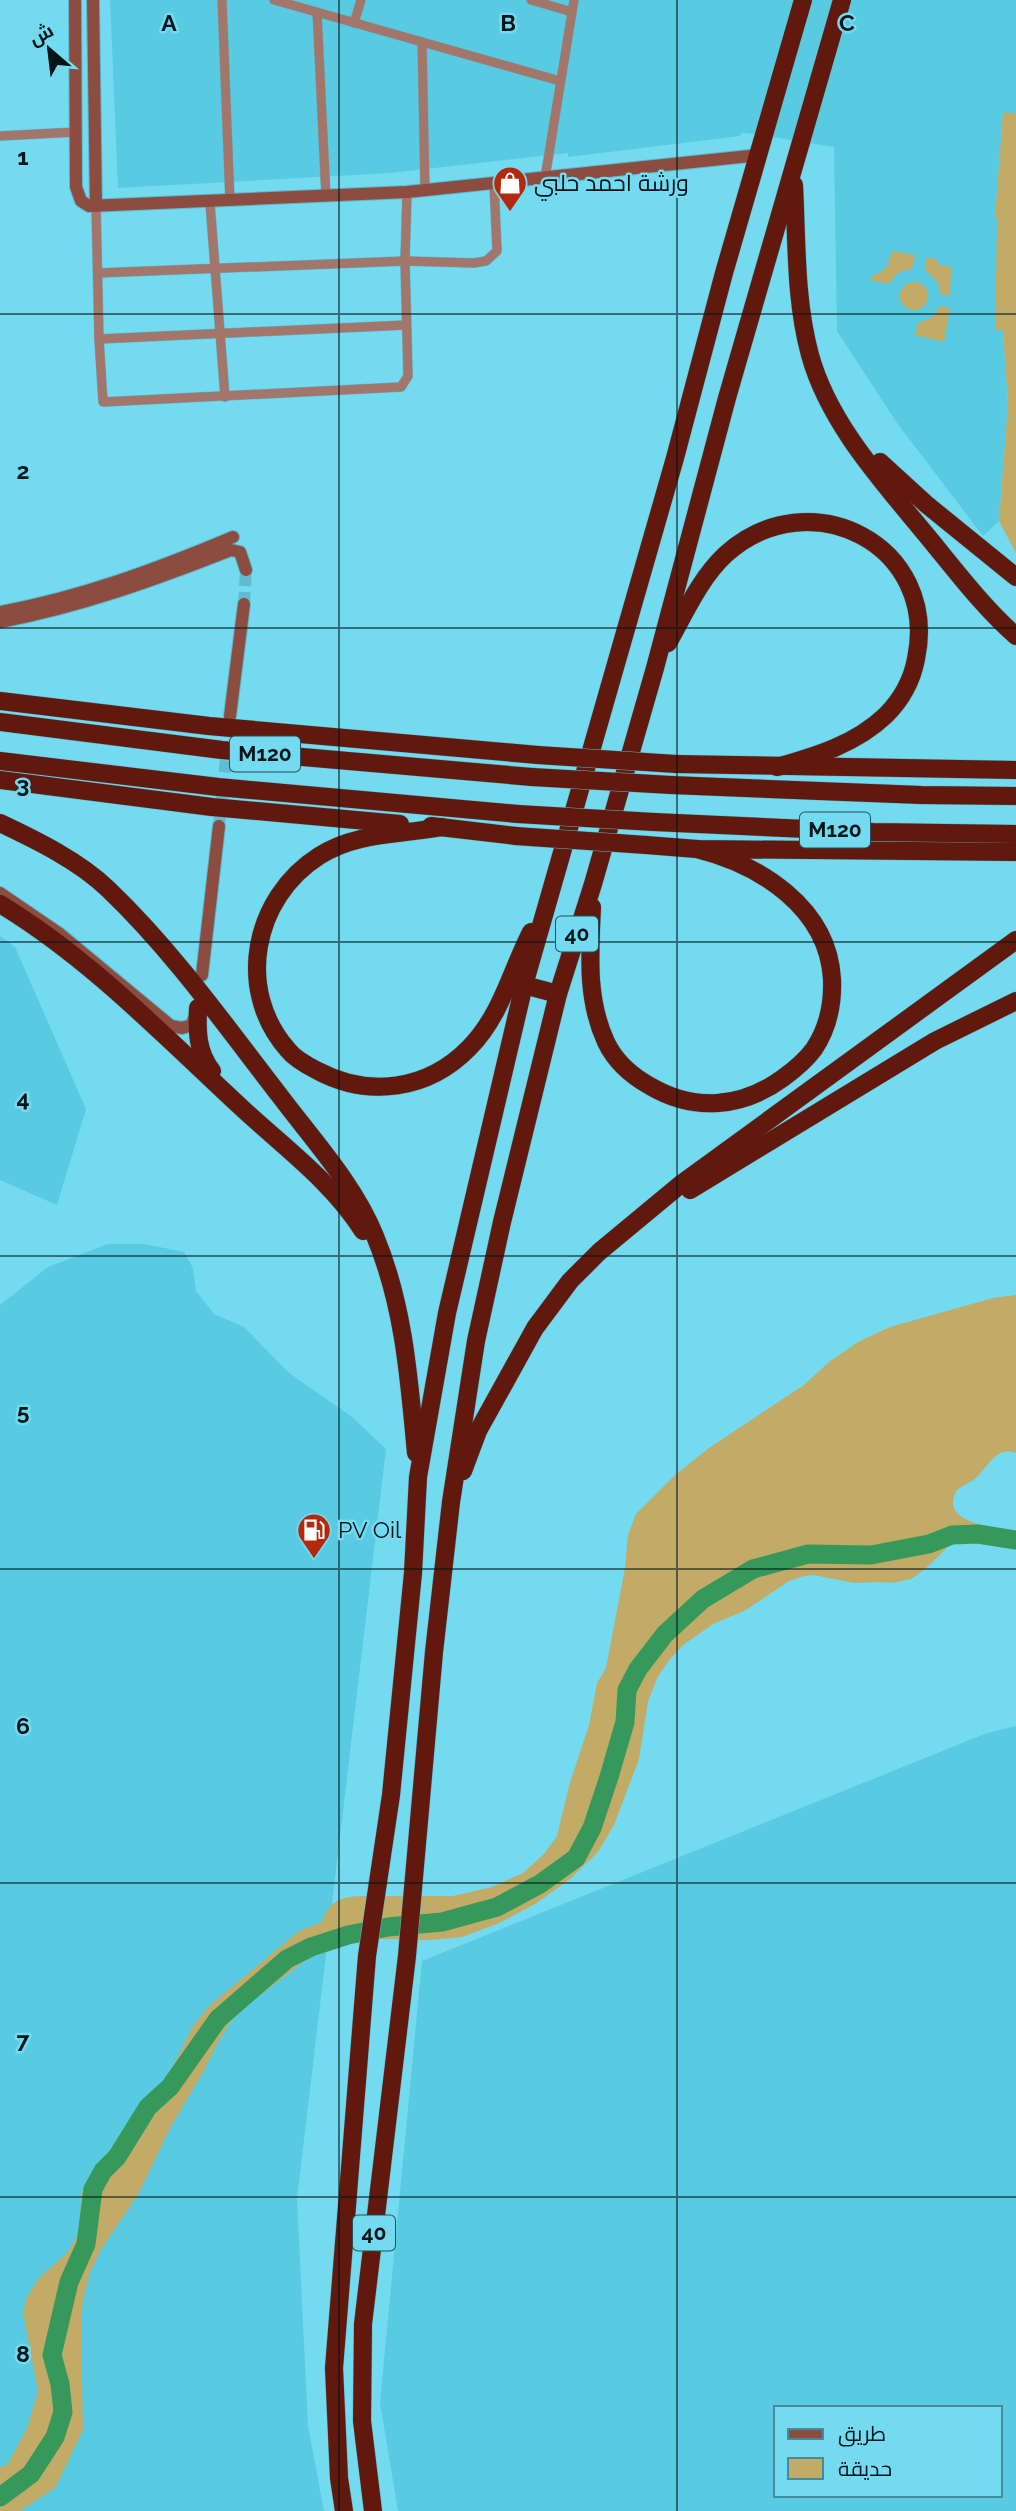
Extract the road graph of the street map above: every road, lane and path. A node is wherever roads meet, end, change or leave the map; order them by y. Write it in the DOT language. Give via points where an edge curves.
graph roads {
  1 [pos="75,0"];
  2 [pos="93,0"];
  3 [pos="222,0"];
  4 [pos="274,0"];
  5 [pos="360,0"];
  6 [pos="531,0"];
  7 [pos="573,0"];
  8 [pos="803,0"];
  9 [pos="842,0"];
  10 [pos="317,12"];
  11 [pos="572,12"];
  12 [pos="354,23"];
  13 [pos="422,42"];
  14 [pos="560,82"];
  15 [pos="76,132"];
  16 [pos="0,136"];
  17 [pos="759,155"];
  18 [pos="793,169"];
  19 [pos="545,178"];
  20 [pos="494,183"];
  21 [pos="425,191"];
  22 [pos="407,192"];
  23 [pos="326,197"];
  24 [pos="230,201"];
  25 [pos="210,202"];
  26 [pos="96,206"];
  27 [pos="405,261"];
  28 [pos="215,268"];
  29 [pos="98,273"];
  30 [pos="406,325"];
  31 [pos="220,333"];
  32 [pos="100,339"];
  33 [pos="225,397"];
  34 [pos="840,418"];
  35 [pos="233,537"];
  36 [pos="246,570"];
  37 [pos="1016,577"];
  38 [pos="244,604"];
  39 [pos="0,612"];
  40 [pos="0,622"];
  41 [pos="1016,636"];
  42 [pos="655,668"];
  43 [pos="0,701"];
  44 [pos="230,716"];
  45 [pos="0,722"];
  46 [pos="0,761"];
  47 [pos="777,767"];
  48 [pos="1016,770"];
  49 [pos="0,780"];
  50 [pos="1016,796"];
  51 [pos="0,823"];
  52 [pos="219,826"];
  53 [pos="442,827"];
  54 [pos="1016,834"];
  55 [pos="698,849"];
  56 [pos="1016,852"];
  57 [pos="593,884"];
  58 [pos="0,893"];
  59 [pos="549,898"];
  60 [pos="0,904"];
  61 [pos="1016,940"];
  62 [pos="202,975"];
  63 [pos="524,985"];
  64 [pos="558,994"];
  65 [pos="1016,1001"];
  66 [pos="198,1008"];
  67 [pos="238,1104"];
  68 [pos="647,1213"];
  69 [pos="385,1266"];
  70 [pos="418,1477"];
  71 [pos="451,1502"];
  72 [pos="344,2511"];
  73 [pos="373,2511"];
  1 -- 15 [label="street"];
  2 -- 26 [label="street"];
  3 -- 24 [label="street"];
  4 -- 10 [label="street"];
  5 -- 12 [label="street"];
  6 -- 11 [label="street"];
  7 -- 11 [label="street"];
  8 -- 17 [label="highway, 40"];
  9 -- 18 [label="highway, 40"];
  10 -- 12 [label="street"];
  10 -- 23 [label="street"];
  11 -- 14 [label="street"];
  12 -- 13 [label="street"];
  13 -- 14 [label="street"];
  13 -- 21 [label="street"];
  14 -- 19 [label="street"];
  15 -- 16 [label="street"];
  15 -- 26 [label="street" via="76,193 85,205"];
  17 -- 19 [label="street"];
  17 -- 59 [label="highway, 40"];
  18 -- 34 [label="highway" via="804,326 819,380"];
  18 -- 42 [label="highway, 40"];
  19 -- 20 [label="street"];
  20 -- 21 [label="street"];
  20 -- 27 [label="street" via="497,251 486,261"];
  21 -- 22 [label="street"];
  22 -- 23 [label="street"];
  22 -- 27 [label="street"];
  23 -- 24 [label="street"];
  24 -- 25 [label="street"];
  25 -- 26 [label="street"];
  25 -- 28 [label="street"];
  26 -- 29 [label="street"];
  27 -- 28 [label="street"];
  27 -- 30 [label="street"];
  28 -- 29 [label="street"];
  28 -- 31 [label="street"];
  29 -- 32 [label="street"];
  30 -- 31 [label="street"];
  30 -- 33 [label="street" via="408,376 401,387"];
  31 -- 32 [label="street"];
  31 -- 33 [label="street"];
  32 -- 33 [label="street" via="103,402"];
  34 -- 37 [label="highway" via="894,476"];
  34 -- 41 [label="highway" via="901,504"];
  35 -- 39 [label="street" via="124,580"];
  36 -- 40 [label="street" via="241,553 231,550 92,601"];
  38 -- 44 [label="street"];
  42 -- 47 [label="highway" via="705,578 749,537 767,528 806,521 845,527 879,546 902,571 917,611 919,639 910,680 886,715 857,737"];
  42 -- 57 [label="highway, 40"];
  43 -- 47 [label="highway, bridge" via="209,726 538,754"];
  45 -- 50 [label="highway, M120, bridge" via="222,750 531,777"];
  46 -- 54 [label="highway, M120, bridge" via="218,787 518,814"];
  47 -- 48 [label="highway"];
  49 -- 53 [label="highway" via="323,819"];
  51 -- 69 [label="highway" via="44,843 106,887 158,942 343,1179 374,1235"];
  52 -- 62 [label="street"];
  53 -- 55 [label="highway, bridge"];
  53 -- 59 [label="highway" via="369,836 320,855 284,888 273,905 258,946 258,994 288,1051 309,1066 331,1079 370,1088 410,1084 443,1068 468,1048 496,1011"];
  55 -- 56 [label="highway"];
  55 -- 57 [label="highway" via="758,873 789,895 822,935 831,964 830,1016 814,1049 794,1071 745,1099 692,1103 664,1095 621,1064 596,1016 590,985"];
  57 -- 64 [label="highway, 40"];
  58 -- 66 [label="street" via="60,934 171,1026 192,1025"];
  59 -- 63 [label="highway, 40"];
  60 -- 67 [label="highway" via="86,966"];
  61 -- 68 [label="highway"];
  63 -- 64 [label="highway"];
  63 -- 70 [label="highway, 40" via="447,1313"];
  64 -- 71 [label="highway, 40" via="482,1315"];
  65 -- 68 [label="highway" via="935,1041"];
  66 -- 67 [label="highway" via="201,1053"];
  67 -- 69 [label="highway" via="332,1192"];
  68 -- 71 [label="highway" via="591,1260 540,1320 478,1431"];
  69 -- 70 [label="highway" via="405,1339"];
  70 -- 72 [label="highway, 40" via="392,1784 367,1956 334,2368"];
  71 -- 73 [label="highway, 40" via="407,1956 361,2356 363,2433"];
}
